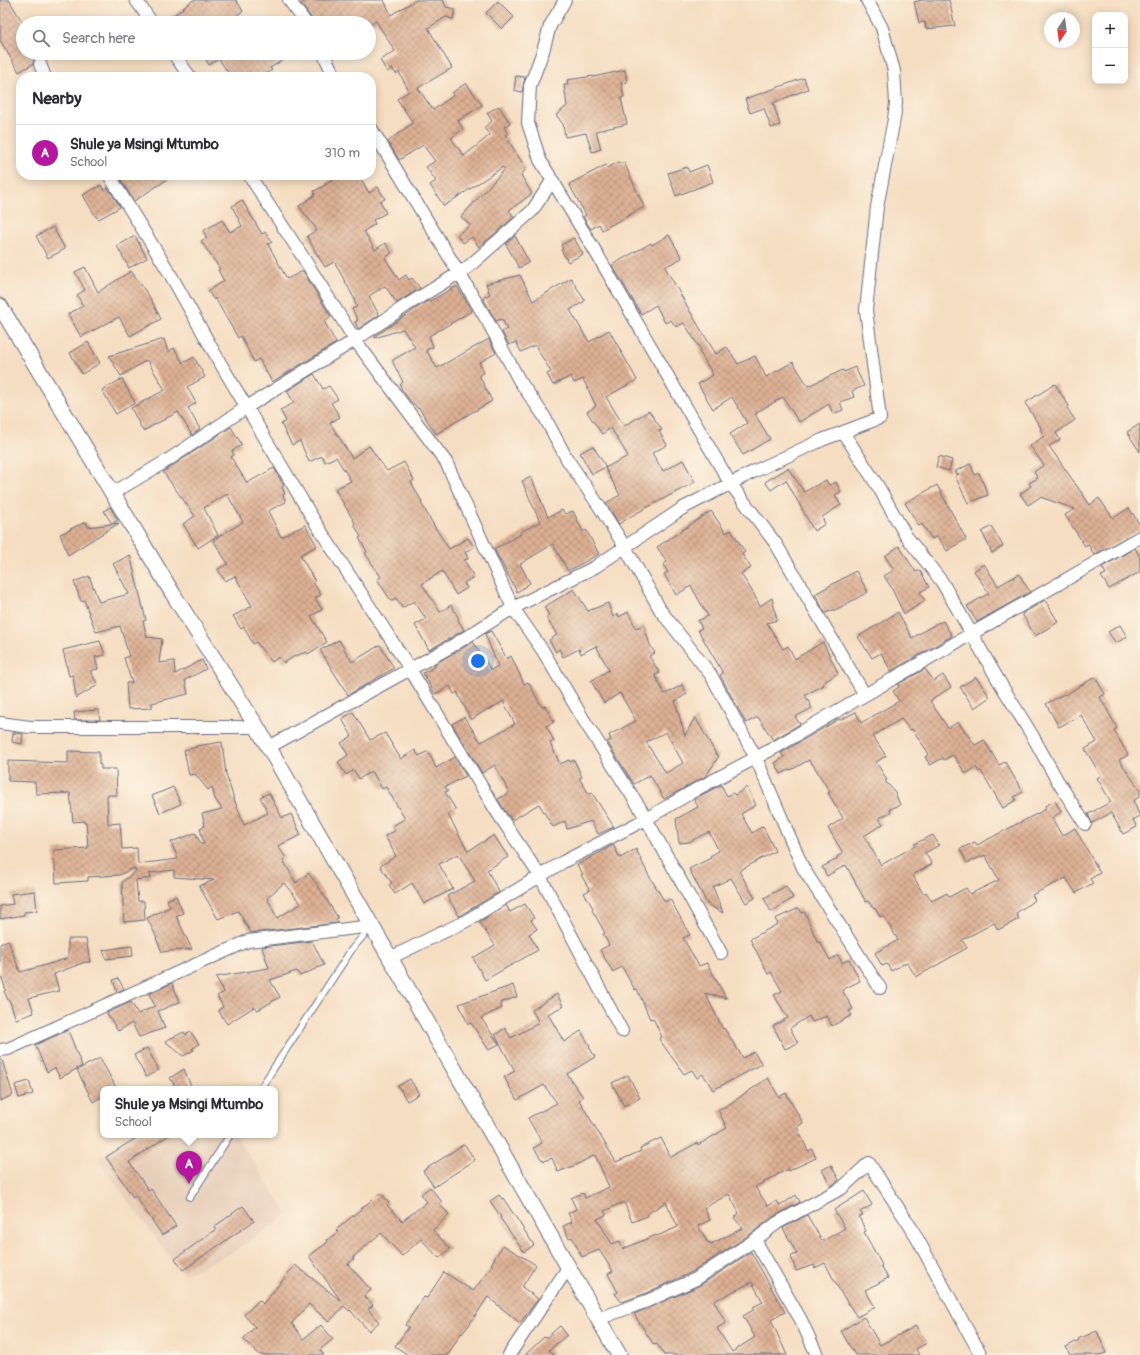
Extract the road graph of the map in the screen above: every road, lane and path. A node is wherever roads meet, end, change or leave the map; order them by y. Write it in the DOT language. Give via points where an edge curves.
graph roads {
  1 [pos="136,0"];
  2 [pos="289,0"];
  3 [pos="565,0"];
  4 [pos="867,0"];
  5 [pos="147,16"];
  6 [pos="301,16"];
  7 [pos="178,60"];
  8 [pos="326,60"];
  9 [pos="40,64"];
  10 [pos="43,72"];
  11 [pos="186,72"];
  12 [pos="332,72"];
  13 [pos="376,136"];
  14 [pos="112,180"];
  15 [pos="252,180"];
  16 [pos="552,181"];
  17 [pos="459,273"];
  18 [pos="0,306"];
  19 [pos="355,340"];
  20 [pos="247,407"];
  21 [pos="843,432"];
  22 [pos="730,483"];
  23 [pos="113,493"];
  24 [pos="1140,537"];
  25 [pos="625,547"];
  26 [pos="513,608"];
  27 [pos="972,634"];
  28 [pos="410,669"];
  29 [pos="865,695"];
  30 [pos="0,722"];
  31 [pos="257,727"];
  32 [pos="269,747"];
  33 [pos="756,758"];
  34 [pos="646,819"];
  35 [pos="1085,824"];
  36 [pos="540,876"];
  37 [pos="372,926"];
  38 [pos="721,953"];
  39 [pos="390,958"];
  40 [pos="880,988"];
  41 [pos="622,1031"];
  42 [pos="0,1050"];
  43 [pos="262,1086"];
  44 [pos="228,1138"];
  45 [pos="190,1197"];
  46 [pos="755,1240"];
  47 [pos="568,1268"];
  48 [pos="598,1319"];
  49 [pos="509,1355"];
  50 [pos="619,1355"];
  51 [pos="817,1355"];
  52 [pos="982,1355"];
  1 -- 5 [label="street"];
  2 -- 6 [label="street"];
  3 -- 16 [label="street" via="550,26 530,86 528,123 540,160"];
  4 -- 21 [label="street" via="882,28 894,71 896,103 877,207 866,310 880,418"];
  7 -- 11 [label="street"];
  8 -- 12 [label="street"];
  9 -- 10 [label="street"];
  13 -- 17 [label="street"];
  14 -- 20 [label="street"];
  15 -- 19 [label="street"];
  16 -- 17 [label="street" via="532,211"];
  16 -- 22 [label="street"];
  17 -- 19 [label="street"];
  17 -- 25 [label="street" via="519,380"];
  18 -- 23 [label="street"];
  19 -- 20 [label="street"];
  19 -- 26 [label="street" via="446,462"];
  20 -- 23 [label="street"];
  20 -- 28 [label="street" via="315,522"];
  21 -- 22 [label="street"];
  21 -- 27 [label="street" via="906,536 942,582"];
  22 -- 25 [label="street" via="683,508"];
  22 -- 29 [label="street" via="776,544"];
  23 -- 31 [label="street"];
  24 -- 27 [label="street"];
  25 -- 26 [label="street" via="595,567"];
  25 -- 33 [label="street" via="661,612 711,675"];
  26 -- 28 [label="street"];
  26 -- 34 [label="street"];
  27 -- 29 [label="street"];
  27 -- 35 [label="street"];
  28 -- 32 [label="street"];
  28 -- 36 [label="street" via="497,812"];
  29 -- 33 [label="street"];
  30 -- 31 [label="street" via="30,727"];
  31 -- 32 [label="street"];
  32 -- 37 [label="street"];
  33 -- 34 [label="street"];
  33 -- 40 [label="street" via="802,868"];
  34 -- 36 [label="street"];
  34 -- 38 [label="street"];
  36 -- 39 [label="street" via="466,921"];
  36 -- 41 [label="street"];
  37 -- 39 [label="street"];
  37 -- 42 [label="street" via="248,941 8,1049"];
  37 -- 43 [label="lane" via="352,949"];
  39 -- 47 [label="street"];
  44 -- 45 [label="lane"];
  46 -- 48 [label="street" via="696,1279"];
  46 -- 51 [label="street"];
  46 -- 52 [label="street" via="776,1223 842,1188 869,1164 912,1229"];
  47 -- 48 [label="street"];
  47 -- 49 [label="street"];
  48 -- 50 [label="street"];
}
